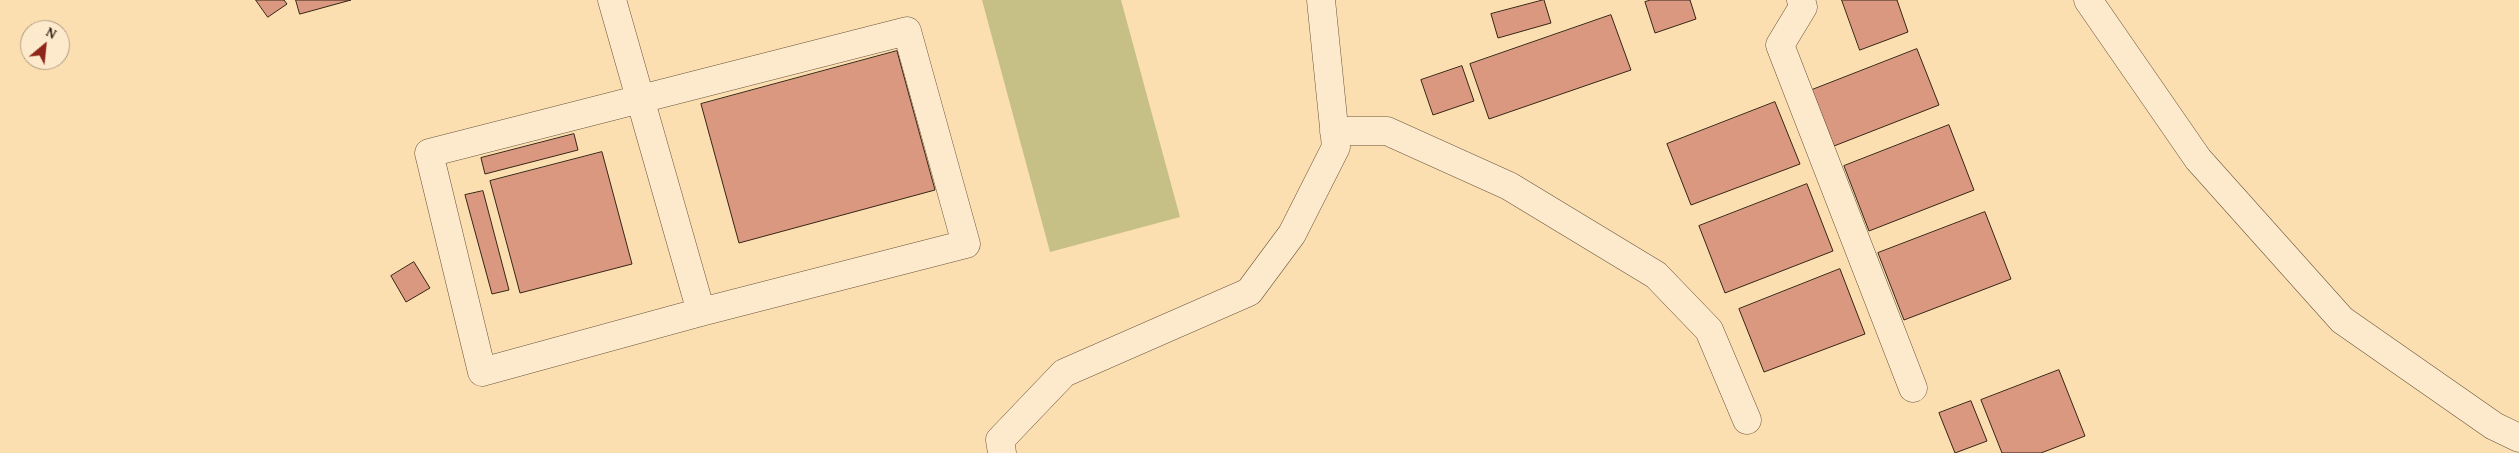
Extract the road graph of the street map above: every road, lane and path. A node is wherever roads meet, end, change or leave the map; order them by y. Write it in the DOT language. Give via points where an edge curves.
graph roads {
  1 [pos="612,0"];
  2 [pos="1321,0"];
  3 [pos="1801,0"];
  4 [pos="2088,0"];
  5 [pos="639,100"];
  6 [pos="1334,131"];
  7 [pos="701,312"];
  8 [pos="1913,388"];
  9 [pos="1747,420"];
  10 [pos="2519,438"];
  11 [pos="1002,453"];
  1 -- 5 [label="street"];
  2 -- 6 [label="street"];
  3 -- 8 [label="street" via="1803,7 1780,45"];
  4 -- 10 [label="street" via="2198,159 2342,320 2494,426"];
  5 -- 7 [label="street"];
  5 -- 7 [label="street" via="429,153 482,372"];
  5 -- 7 [label="street" via="907,31 966,244"];
  6 -- 9 [label="street" via="1387,131 1509,186 1656,275 1709,330"];
  6 -- 11 [label="street" via="1336,147 1292,234 1249,292 1064,373 1000,440"];
}
